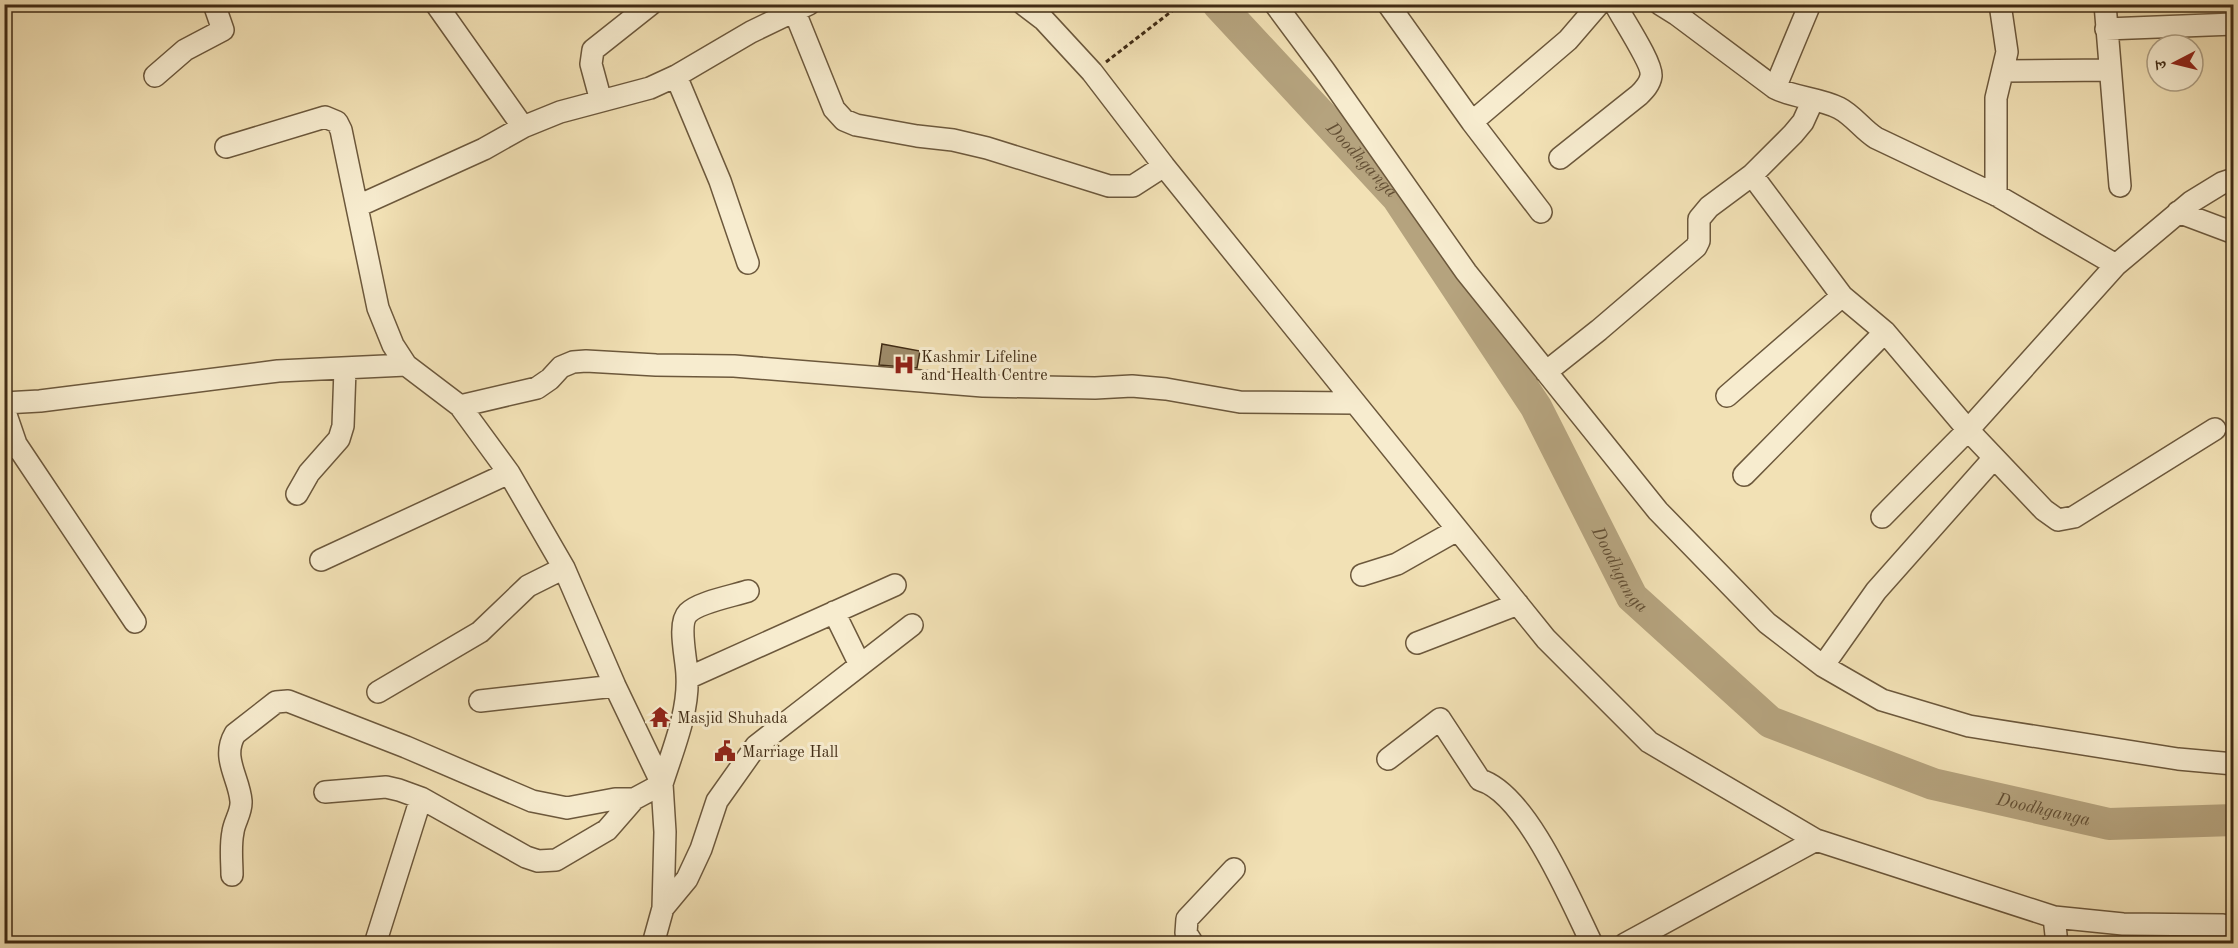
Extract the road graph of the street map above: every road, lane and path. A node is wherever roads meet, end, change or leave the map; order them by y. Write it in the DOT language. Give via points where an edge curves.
graph roads {
  1 [pos="214,4"];
  2 [pos="436,4"];
  3 [pos="651,4"];
  4 [pos="1023,4"];
  5 [pos="1181,4"];
  6 [pos="1275,4"];
  7 [pos="1388,4"];
  8 [pos="1599,4"];
  9 [pos="1615,4"];
  10 [pos="1810,4"];
  11 [pos="2000,4"];
  12 [pos="2105,4"];
  13 [pos="801,7"];
  14 [pos="1672,8"];
  15 [pos="2234,24"];
  16 [pos="2106,29"];
  17 [pos="1104,64"];
  18 [pos="2110,70"];
  19 [pos="2004,71"];
  20 [pos="155,76"];
  21 [pos="676,76"];
  22 [pos="1775,88"];
  23 [pos="1813,100"];
  24 [pos="601,101"];
  25 [pos="1472,122"];
  26 [pos="523,127"];
  27 [pos="226,147"];
  28 [pos="1560,158"];
  29 [pos="1164,166"];
  30 [pos="1752,175"];
  31 [pos="2234,179"];
  32 [pos="2120,186"];
  33 [pos="1996,195"];
  34 [pos="358,206"];
  35 [pos="1541,212"];
  36 [pos="2178,212"];
  37 [pos="2234,233"];
  38 [pos="748,263"];
  39 [pos="2116,265"];
  40 [pos="1842,296"];
  41 [pos="1885,332"];
  42 [pos="406,365"];
  43 [pos="345,369"];
  44 [pos="1546,372"];
  45 [pos="1727,396"];
  46 [pos="4,403"];
  47 [pos="1355,404"];
  48 [pos="460,406"];
  49 [pos="4,409"];
  50 [pos="2215,429"];
  51 [pos="1968,430"];
  52 [pos="10,447"];
  53 [pos="1995,458"];
  54 [pos="509,473"];
  55 [pos="1744,474"];
  56 [pos="297,494"];
  57 [pos="1882,517"];
  58 [pos="1457,530"];
  59 [pos="321,560"];
  60 [pos="564,568"];
  61 [pos="1362,575"];
  62 [pos="895,585"];
  63 [pos="748,591"];
  64 [pos="1518,604"];
  65 [pos="834,612"];
  66 [pos="135,622"];
  67 [pos="912,625"];
  68 [pos="1417,642"];
  69 [pos="860,665"];
  70 [pos="1823,666"];
  71 [pos="687,678"];
  72 [pos="615,686"];
  73 [pos="378,692"];
  74 [pos="480,701"];
  75 [pos="1388,759"];
  76 [pos="2234,764"];
  77 [pos="662,784"];
  78 [pos="325,792"];
  79 [pos="421,798"];
  80 [pos="634,798"];
  81 [pos="1816,840"];
  82 [pos="1234,869"];
  83 [pos="232,875"];
  84 [pos="663,908"];
  85 [pos="2054,917"];
  86 [pos="2223,925"];
  87 [pos="375,944"];
  88 [pos="653,944"];
  89 [pos="1193,944"];
  90 [pos="1592,944"];
  91 [pos="1625,944"];
  92 [pos="2058,944"];
  1 -- 20 [label="street" via="223,30 185,50"];
  2 -- 26 [label="street"];
  3 -- 24 [label="street" via="593,50 591,64"];
  4 -- 29 [label="street" via="1044,20 1092,72"];
  5 -- 17 [label="path"];
  6 -- 44 [label="street" via="1466,272"];
  7 -- 25 [label="street"];
  8 -- 25 [label="street" via="1568,40"];
  9 -- 28 [label="street" via="1648,62 1650,80 1639,95"];
  10 -- 22 [label="street"];
  11 -- 19 [label="street" via="2007,42"];
  12 -- 16 [label="street"];
  13 -- 21 [label="street"];
  13 -- 29 [label="street" via="834,109 844,120 987,147 1109,186 1133,186"];
  14 -- 22 [label="street"];
  15 -- 16 [label="street"];
  16 -- 18 [label="street"];
  18 -- 19 [label="street"];
  18 -- 32 [label="street"];
  19 -- 33 [label="street" via="1996,98"];
  21 -- 24 [label="street" via="650,88"];
  21 -- 38 [label="street" via="720,181"];
  22 -- 23 [label="street"];
  23 -- 30 [label="street" via="1798,129"];
  23 -- 33 [label="street" via="1838,107 1876,138"];
  24 -- 26 [label="street"];
  25 -- 35 [label="street"];
  26 -- 34 [label="street" via="484,149"];
  27 -- 34 [label="street" via="324,117 332,119 341,130"];
  29 -- 47 [label="street"];
  30 -- 40 [label="street"];
  30 -- 44 [label="street" via="1699,219 1696,248"];
  31 -- 36 [label="street"];
  33 -- 39 [label="street"];
  34 -- 42 [label="street" via="378,308"];
  36 -- 37 [label="street"];
  36 -- 39 [label="street"];
  39 -- 51 [label="street"];
  40 -- 41 [label="street"];
  40 -- 45 [label="street"];
  41 -- 51 [label="street"];
  41 -- 55 [label="street"];
  42 -- 43 [label="street"];
  42 -- 48 [label="street"];
  43 -- 46 [label="street" via="278,370"];
  43 -- 56 [label="street" via="339,439 309,473"];
  44 -- 70 [label="street" via="1658,511 1767,622"];
  47 -- 48 [label="street" via="1240,402 1132,386 983,386 734,366 586,361 561,367 537,388"];
  47 -- 58 [label="street"];
  48 -- 54 [label="street"];
  49 -- 52 [label="street"];
  50 -- 53 [label="street" via="2064,520 2044,510"];
  51 -- 53 [label="street"];
  51 -- 57 [label="street"];
  52 -- 66 [label="street"];
  53 -- 70 [label="street" via="1876,591"];
  54 -- 59 [label="street"];
  54 -- 60 [label="street"];
  58 -- 61 [label="street" via="1397,564"];
  58 -- 64 [label="street"];
  60 -- 72 [label="street"];
  60 -- 73 [label="street" via="528,586 480,632"];
  62 -- 65 [label="street"];
  63 -- 71 [label="street" via="688,613 683,621"];
  64 -- 68 [label="street"];
  64 -- 81 [label="street" via="1546,639 1649,742"];
  65 -- 69 [label="street"];
  65 -- 71 [label="street"];
  67 -- 69 [label="street"];
  69 -- 84 [label="street" via="756,746 717,801 687,879"];
  70 -- 76 [label="street" via="1882,700 1969,726"];
  71 -- 77 [label="street" via="686,705"];
  72 -- 74 [label="street"];
  72 -- 77 [label="street"];
  75 -- 90 [label="street" via="1440,719 1480,780 1506,795 1547,852"];
  77 -- 80 [label="street"];
  77 -- 84 [label="street"];
  78 -- 79 [label="street" via="387,787"];
  79 -- 80 [label="street" via="538,861 556,860 607,830"];
  79 -- 87 [label="street"];
  80 -- 83 [label="street" via="567,808 532,801 282,700 231,740 229,762 239,786 242,808 233,832"];
  81 -- 85 [label="street"];
  81 -- 91 [label="street"];
  82 -- 89 [label="street" via="1187,919 1186,933"];
  84 -- 88 [label="street"];
  85 -- 86 [label="street" via="2123,924"];
  85 -- 92 [label="street"];
}
